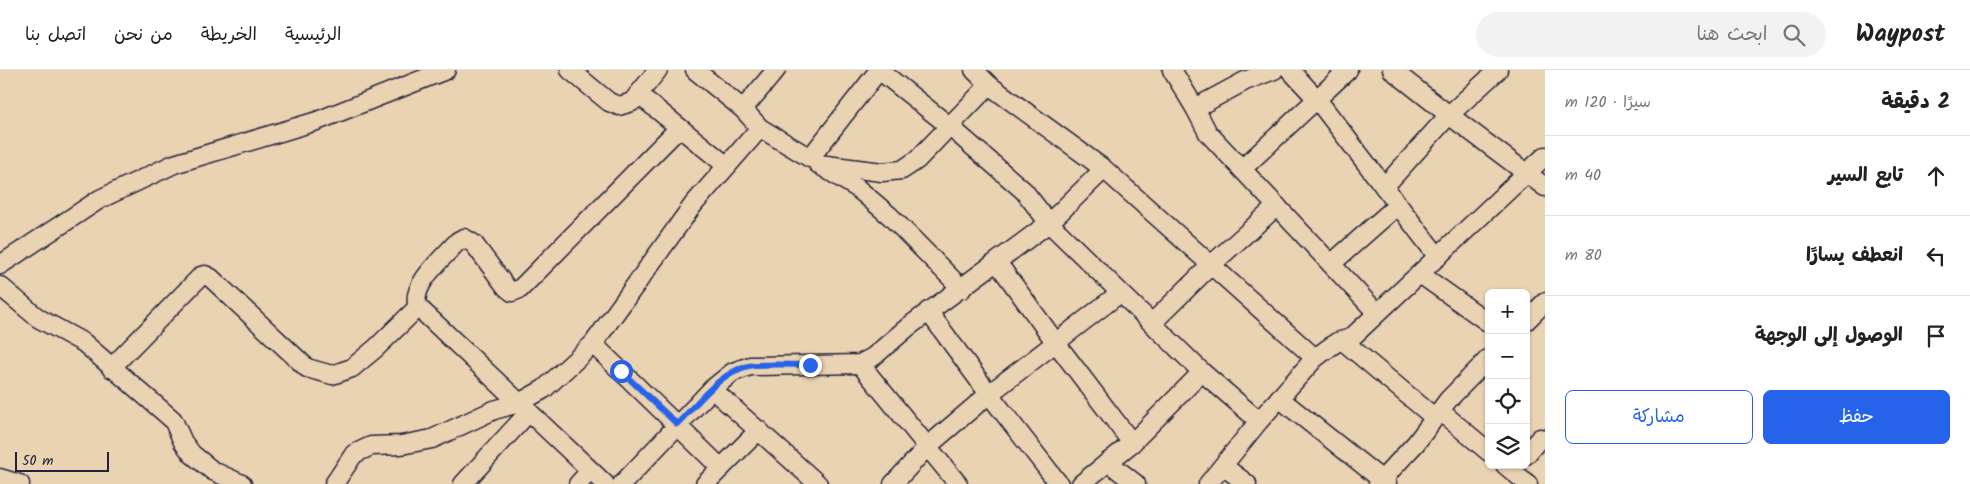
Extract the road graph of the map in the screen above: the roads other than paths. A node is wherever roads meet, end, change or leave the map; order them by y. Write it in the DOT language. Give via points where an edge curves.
graph roads {
  1 [pos="446,70"];
  2 [pos="570,70"];
  3 [pos="658,70"];
  4 [pos="695,70"];
  5 [pos="776,70"];
  6 [pos="879,70"];
  7 [pos="974,70"];
  8 [pos="1172,70"];
  9 [pos="1274,70"];
  10 [pos="1290,70"];
  11 [pos="1348,70"];
  12 [pos="1392,70"];
  13 [pos="1498,70"];
  14 [pos="988,85"];
  15 [pos="638,94"];
  16 [pos="1316,98"];
  17 [pos="1195,108"];
  18 [pos="743,109"];
  19 [pos="1449,116"];
  20 [pos="948,125"];
  21 [pos="679,128"];
  22 [pos="760,128"];
  23 [pos="1545,156"];
  24 [pos="814,161"];
  25 [pos="727,166"];
  26 [pos="1104,169"];
  27 [pos="1242,169"];
  28 [pos="1527,174"];
  29 [pos="1384,187"];
  30 [pos="1545,187"];
  31 [pos="1398,205"];
  32 [pos="1277,206"];
  33 [pos="1049,223"];
  34 [pos="1438,257"];
  35 [pos="998,262"];
  36 [pos="1331,264"];
  37 [pos="0,265"];
  38 [pos="1210,265"];
  39 [pos="1420,274"];
  40 [pos="0,286"];
  41 [pos="962,288"];
  42 [pos="1120,293"];
  43 [pos="1545,302"];
  44 [pos="418,307"];
  45 [pos="928,311"];
  46 [pos="1377,313"];
  47 [pos="1530,317"];
  48 [pos="1485,320"];
  49 [pos="1152,323"];
  50 [pos="1342,341"];
  51 [pos="1056,343"];
  52 [pos="593,344"];
  53 [pos="1315,358"];
  54 [pos="1485,362"];
  55 [pos="860,364"];
  56 [pos="112,368"];
  57 [pos="1202,372"];
  58 [pos="712,389"];
  59 [pos="989,394"];
  60 [pos="1279,398"];
  61 [pos="524,408"];
  62 [pos="1437,414"];
  63 [pos="1259,421"];
  64 [pos="677,424"];
  65 [pos="759,430"];
  66 [pos="1543,436"];
  67 [pos="1132,443"];
  68 [pos="928,446"];
  69 [pos="1485,449"];
  70 [pos="1530,451"];
  71 [pos="1108,462"];
  72 [pos="1223,466"];
  73 [pos="720,467"];
  74 [pos="590,471"];
  75 [pos="1510,472"];
  76 [pos="0,478"];
  77 [pos="1382,483"];
  78 [pos="20,484"];
  79 [pos="242,484"];
  80 [pos="334,484"];
  81 [pos="463,484"];
  82 [pos="578,484"];
  83 [pos="605,484"];
  84 [pos="622,484"];
  85 [pos="705,484"];
  86 [pos="818,484"];
  87 [pos="893,484"];
  88 [pos="958,484"];
  89 [pos="1059,484"];
  90 [pos="1081,484"];
  91 [pos="1136,484"];
  92 [pos="1208,484"];
  93 [pos="1247,484"];
  94 [pos="1528,484"];
  1 -- 37 [label="street" via="316,121 174,164 100,199"];
  2 -- 15 [label="street" via="609,102 619,106 632,102"];
  3 -- 15 [label="street"];
  4 -- 18 [label="street"];
  5 -- 18 [label="street"];
  6 -- 20 [label="street"];
  6 -- 24 [label="street"];
  7 -- 14 [label="street"];
  8 -- 17 [label="street"];
  9 -- 17 [label="street" via="1245,81"];
  10 -- 16 [label="street"];
  11 -- 16 [label="street"];
  12 -- 19 [label="street"];
  13 -- 19 [label="street"];
  14 -- 20 [label="street"];
  14 -- 26 [label="street"];
  15 -- 21 [label="street"];
  16 -- 27 [label="street"];
  16 -- 29 [label="street"];
  17 -- 27 [label="street" via="1208,133"];
  18 -- 22 [label="street"];
  19 -- 28 [label="street"];
  19 -- 29 [label="street"];
  20 -- 24 [label="street" via="917,160 902,170 882,172"];
  20 -- 33 [label="street" via="1024,191"];
  21 -- 25 [label="street"];
  21 -- 44 [label="street" via="520,289 512,292 506,288 474,244 464,238 420,284 416,293"];
  22 -- 24 [label="street"];
  22 -- 25 [label="street"];
  23 -- 28 [label="street"];
  24 -- 41 [label="street" via="857,188 890,216"];
  25 -- 52 [label="street" via="693,205"];
  26 -- 33 [label="street"];
  26 -- 38 [label="street"];
  27 -- 32 [label="street"];
  28 -- 30 [label="street"];
  28 -- 34 [label="street"];
  29 -- 31 [label="street"];
  31 -- 34 [label="street"];
  31 -- 36 [label="street"];
  32 -- 36 [label="street"];
  32 -- 38 [label="street"];
  33 -- 35 [label="street"];
  33 -- 42 [label="street"];
  34 -- 39 [label="street"];
  35 -- 41 [label="street"];
  35 -- 51 [label="street"];
  36 -- 46 [label="street"];
  38 -- 49 [label="street"];
  38 -- 53 [label="street"];
  39 -- 46 [label="street"];
  39 -- 48 [label="street"];
  40 -- 56 [label="street" via="38,318 84,343"];
  41 -- 45 [label="street"];
  42 -- 49 [label="street"];
  42 -- 51 [label="street"];
  43 -- 47 [label="street"];
  44 -- 56 [label="street" via="352,368 332,375 307,368 205,275"];
  44 -- 61 [label="street"];
  45 -- 55 [label="street"];
  45 -- 59 [label="street"];
  46 -- 50 [label="street" via="1350,338"];
  49 -- 57 [label="street"];
  50 -- 53 [label="street"];
  50 -- 62 [label="street"];
  51 -- 59 [label="street"];
  51 -- 67 [label="street"];
  52 -- 61 [label="street"];
  52 -- 64 [label="street"];
  53 -- 60 [label="street"];
  54 -- 62 [label="street"];
  55 -- 58 [label="street" via="750,366 733,372"];
  55 -- 68 [label="street"];
  56 -- 79 [label="street" via="173,420 192,454 213,471"];
  57 -- 63 [label="street"];
  57 -- 67 [label="street"];
  58 -- 64 [label="street"];
  58 -- 65 [label="street"];
  59 -- 68 [label="street"];
  59 -- 89 [label="street"];
  60 -- 63 [label="street"];
  60 -- 77 [label="street"];
  61 -- 74 [label="street"];
  61 -- 80 [label="street" via="494,410 432,439 371,446 354,454"];
  61 -- 81 [label="street"];
  62 -- 69 [label="street"];
  62 -- 77 [label="street"];
  63 -- 72 [label="street"];
  64 -- 73 [label="street"];
  64 -- 84 [label="street"];
  65 -- 73 [label="street"];
  65 -- 86 [label="street"];
  66 -- 70 [label="street"];
  67 -- 71 [label="street"];
  68 -- 87 [label="street"];
  68 -- 88 [label="street"];
  71 -- 90 [label="street"];
  71 -- 91 [label="street"];
  72 -- 92 [label="street"];
  72 -- 93 [label="street"];
  73 -- 85 [label="street"];
  74 -- 82 [label="street"];
  74 -- 83 [label="street"];
  75 -- 94 [label="street"];
  76 -- 78 [label="street"];
}
